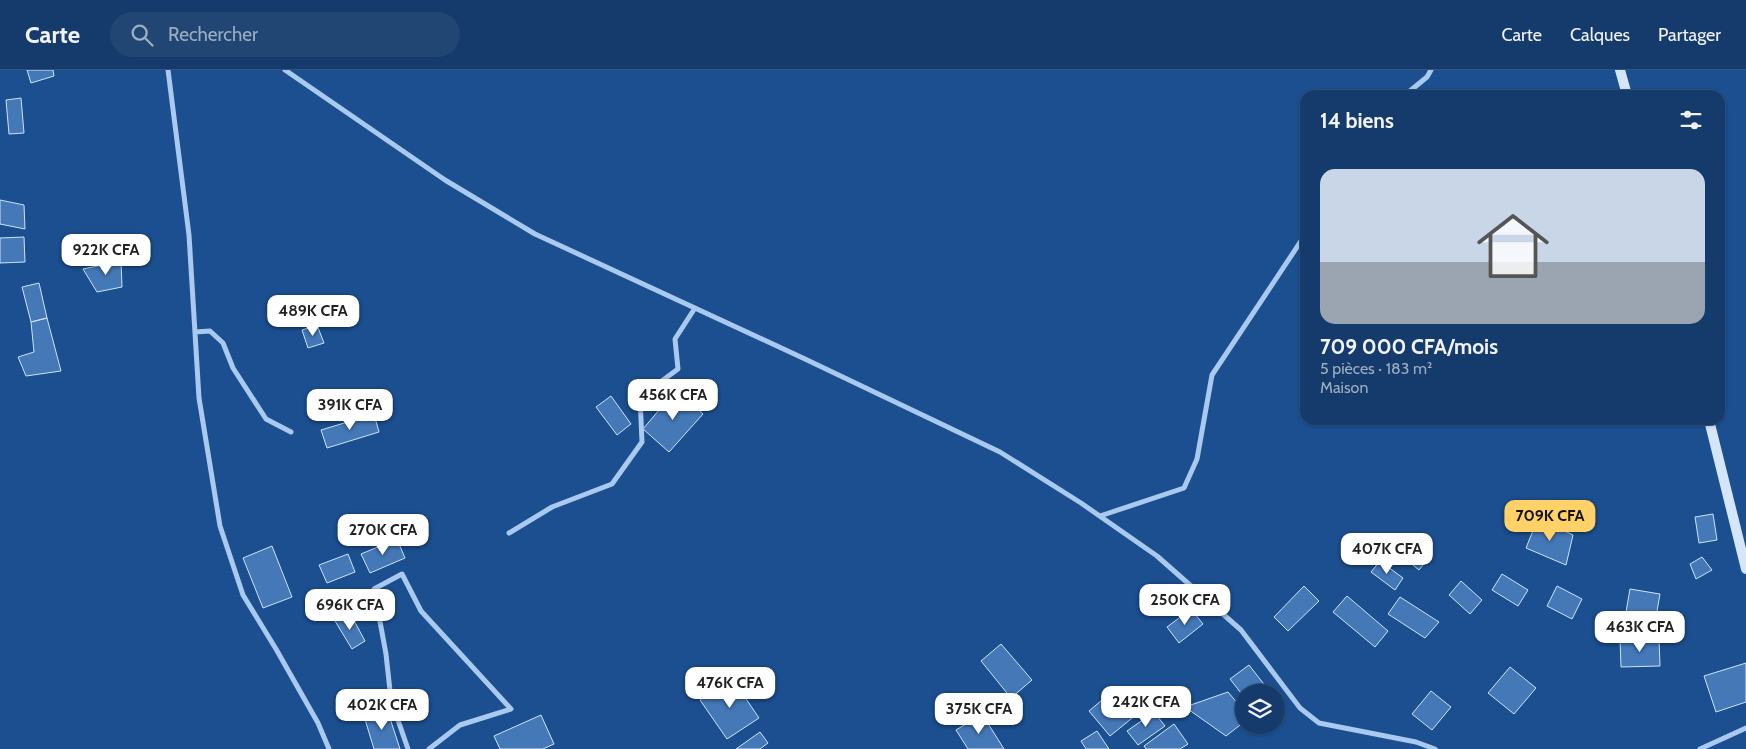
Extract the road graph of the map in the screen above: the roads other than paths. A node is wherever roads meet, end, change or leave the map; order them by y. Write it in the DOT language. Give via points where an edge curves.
graph roads {
  1 [pos="168,70"];
  2 [pos="285,70"];
  3 [pos="1431,70"];
  4 [pos="1620,70"];
  5 [pos="1411,90"];
  6 [pos="1626,90"];
  7 [pos="1300,243"];
  8 [pos="695,308"];
  9 [pos="195,332"];
  10 [pos="1709,425"];
  11 [pos="291,432"];
  12 [pos="1100,516"];
  13 [pos="509,533"];
  14 [pos="1746,569"];
  15 [pos="1746,728"];
  16 [pos="329,749"];
  17 [pos="408,749"];
  18 [pos="429,749"];
  19 [pos="1435,749"];
  20 [pos="1700,749"];
  1 -- 9 [label="street" via="188,236"];
  2 -- 8 [label="street" via="445,180 535,234"];
  3 -- 5 [label="street"];
  4 -- 6 [label="street"];
  7 -- 12 [label="street" via="1212,376 1197,459 1184,488"];
  8 -- 12 [label="street" via="1000,452"];
  8 -- 13 [label="street" via="675,340 678,369 640,397 642,442 612,484 552,506"];
  9 -- 11 [label="street" via="210,331 223,343 233,368 266,419"];
  9 -- 16 [label="street" via="199,398 220,526 242,596 281,657"];
  10 -- 14 [label="street"];
  12 -- 19 [label="street" via="1157,556 1242,630 1300,708 1319,723 1416,742"];
  15 -- 20 [label="street"];
  17 -- 18 [label="street" via="391,700 374,590 402,574 421,611 511,709 460,725"];
}
